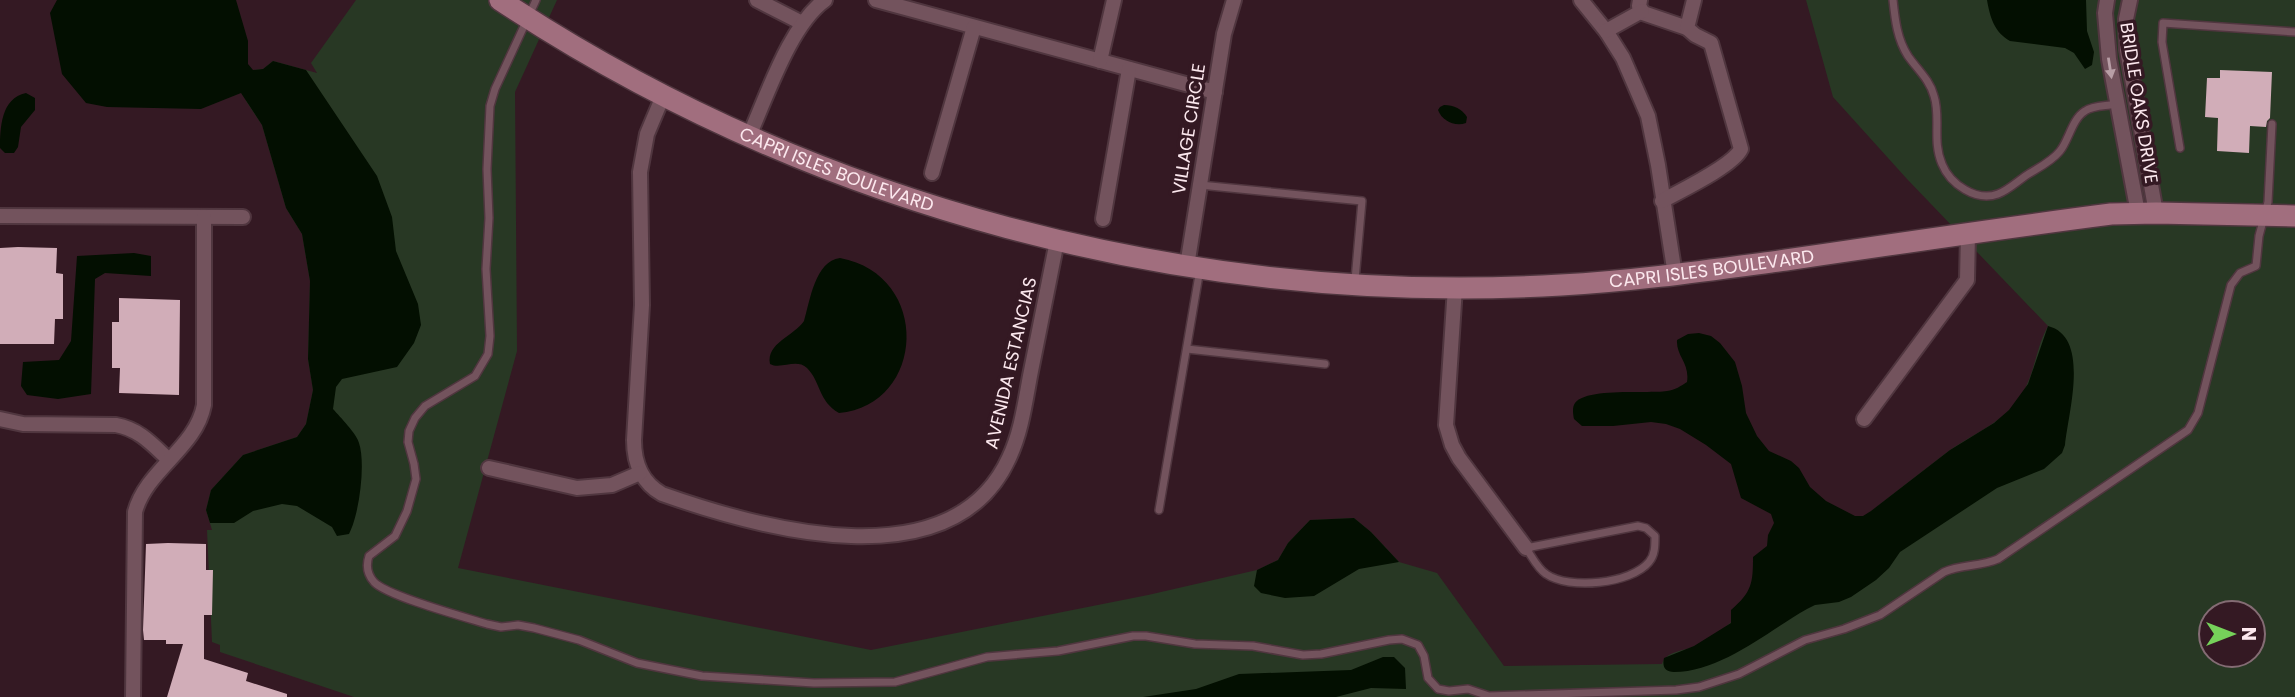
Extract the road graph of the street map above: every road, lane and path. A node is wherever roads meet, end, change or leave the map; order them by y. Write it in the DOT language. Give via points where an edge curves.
graph roads {
  1 [pos="500,0"];
  2 [pos="757,0"];
  3 [pos="825,0"];
  4 [pos="876,0"];
  5 [pos="1114,0"];
  6 [pos="1234,0"];
  7 [pos="1581,0"];
  8 [pos="1694,0"];
  9 [pos="1893,0"];
  10 [pos="2107,0"];
  11 [pos="2127,1"];
  12 [pos="1641,5"];
  13 [pos="533,9"];
  14 [pos="802,23"];
  15 [pos="974,27"];
  16 [pos="1687,28"];
  17 [pos="1606,31"];
  18 [pos="2295,32"];
  19 [pos="1100,61"];
  20 [pos="1129,69"];
  21 [pos="1215,92"];
  22 [pos="663,96"];
  23 [pos="2110,105"];
  24 [pos="2272,124"];
  25 [pos="750,136"];
  26 [pos="2180,148"];
  27 [pos="932,173"];
  28 [pos="1200,185"];
  29 [pos="1662,201"];
  30 [pos="2147,213"];
  31 [pos="0,216"];
  32 [pos="2264,216"];
  33 [pos="2295,216"];
  34 [pos="204,217"];
  35 [pos="243,217"];
  36 [pos="1103,219"];
  37 [pos="1968,234"];
  38 [pos="1057,240"];
  39 [pos="1194,267"];
  40 [pos="1675,275"];
  41 [pos="1354,284"];
  42 [pos="1455,287"];
  43 [pos="1187,349"];
  44 [pos="1325,364"];
  45 [pos="0,419"];
  46 [pos="1864,419"];
  47 [pos="169,460"];
  48 [pos="489,468"];
  49 [pos="640,473"];
  50 [pos="1159,510"];
  51 [pos="1526,548"];
  52 [pos="133,697"];
  1 -- 13 [label="street, CAPRI ISLES BOULEVARD"];
  2 -- 14 [label="street"];
  3 -- 14 [label="street"];
  4 -- 15 [label="street"];
  5 -- 19 [label="street"];
  6 -- 21 [label="street, VILLAGE CIRCLE"];
  7 -- 17 [label="street"];
  8 -- 16 [label="street"];
  9 -- 23 [label="lane" via="1895,25 1908,56 1935,96 1940,158 1947,175 1963,188 1998,194 2058,153 2084,111"];
  10 -- 30 [label="street, BRIDLE OAKS DRIVE, one-way" via="2109,59"];
  11 -- 30 [label="street, BRIDLE OAKS DRIVE" via="2127,50"];
  12 -- 16 [label="street" via="1643,13"];
  12 -- 17 [label="street"];
  13 -- 22 [label="street, CAPRI ISLES BOULEVARD" via="620,73"];
  13 -- 32 [label="lane" via="495,89 489,117 488,354 475,376 425,406 411,425 408,442 416,479 402,525 369,556 369,575 384,589 487,624 534,628 637,663 716,678 814,684 895,682 976,659 1141,636 1303,655 1410,640 1422,650 1428,678 1438,689 1489,696 1676,690 1723,680 1805,640 1880,615 1952,568 1997,559 2180,438 2198,413 2231,285 2240,273 2256,266"];
  14 -- 25 [label="street"];
  15 -- 19 [label="street"];
  15 -- 27 [label="street"];
  16 -- 29 [label="street" via="1711,43 1741,149 1727,164"];
  17 -- 29 [label="street" via="1648,116"];
  18 -- 26 [label="lane" via="2163,23 2162,42"];
  19 -- 20 [label="street"];
  20 -- 21 [label="street"];
  20 -- 36 [label="street"];
  21 -- 28 [label="street, VILLAGE CIRCLE"];
  22 -- 25 [label="street, CAPRI ISLES BOULEVARD"];
  22 -- 49 [label="street" via="647,134 640,172 642,305 634,440"];
  24 -- 32 [label="lane"];
  25 -- 38 [label="street, CAPRI ISLES BOULEVARD" via="874,187"];
  28 -- 39 [label="street, VILLAGE CIRCLE"];
  28 -- 41 [label="lane" via="1362,201"];
  29 -- 40 [label="street"];
  30 -- 32 [label="street, CAPRI ISLES BOULEVARD"];
  30 -- 37 [label="street, CAPRI ISLES BOULEVARD"];
  31 -- 34 [label="street"];
  32 -- 33 [label="street, CAPRI ISLES BOULEVARD"];
  34 -- 35 [label="street"];
  34 -- 47 [label="street" via="204,405 194,431"];
  37 -- 40 [label="street, CAPRI ISLES BOULEVARD"];
  37 -- 46 [label="street" via="1967,280"];
  38 -- 39 [label="street, CAPRI ISLES BOULEVARD"];
  38 -- 49 [label="street, AVENIDA ESTANCIAS" via="1013,448 985,495 956,517 923,530 891,534 806,533 662,494"];
  39 -- 41 [label="street, CAPRI ISLES BOULEVARD"];
  39 -- 43 [label="lane"];
  40 -- 42 [label="street, CAPRI ISLES BOULEVARD" via="1556,286"];
  41 -- 42 [label="street, CAPRI ISLES BOULEVARD"];
  42 -- 51 [label="street" via="1446,413 1452,445"];
  43 -- 44 [label="lane"];
  43 -- 50 [label="lane"];
  45 -- 47 [label="street" via="129,428"];
  47 -- 52 [label="street" via="135,512"];
  48 -- 49 [label="street" via="577,488 612,485"];
  51 -- 51 [label="lane" via="1544,573 1570,583 1589,583 1642,569 1655,550 1655,536 1638,526"];
}
